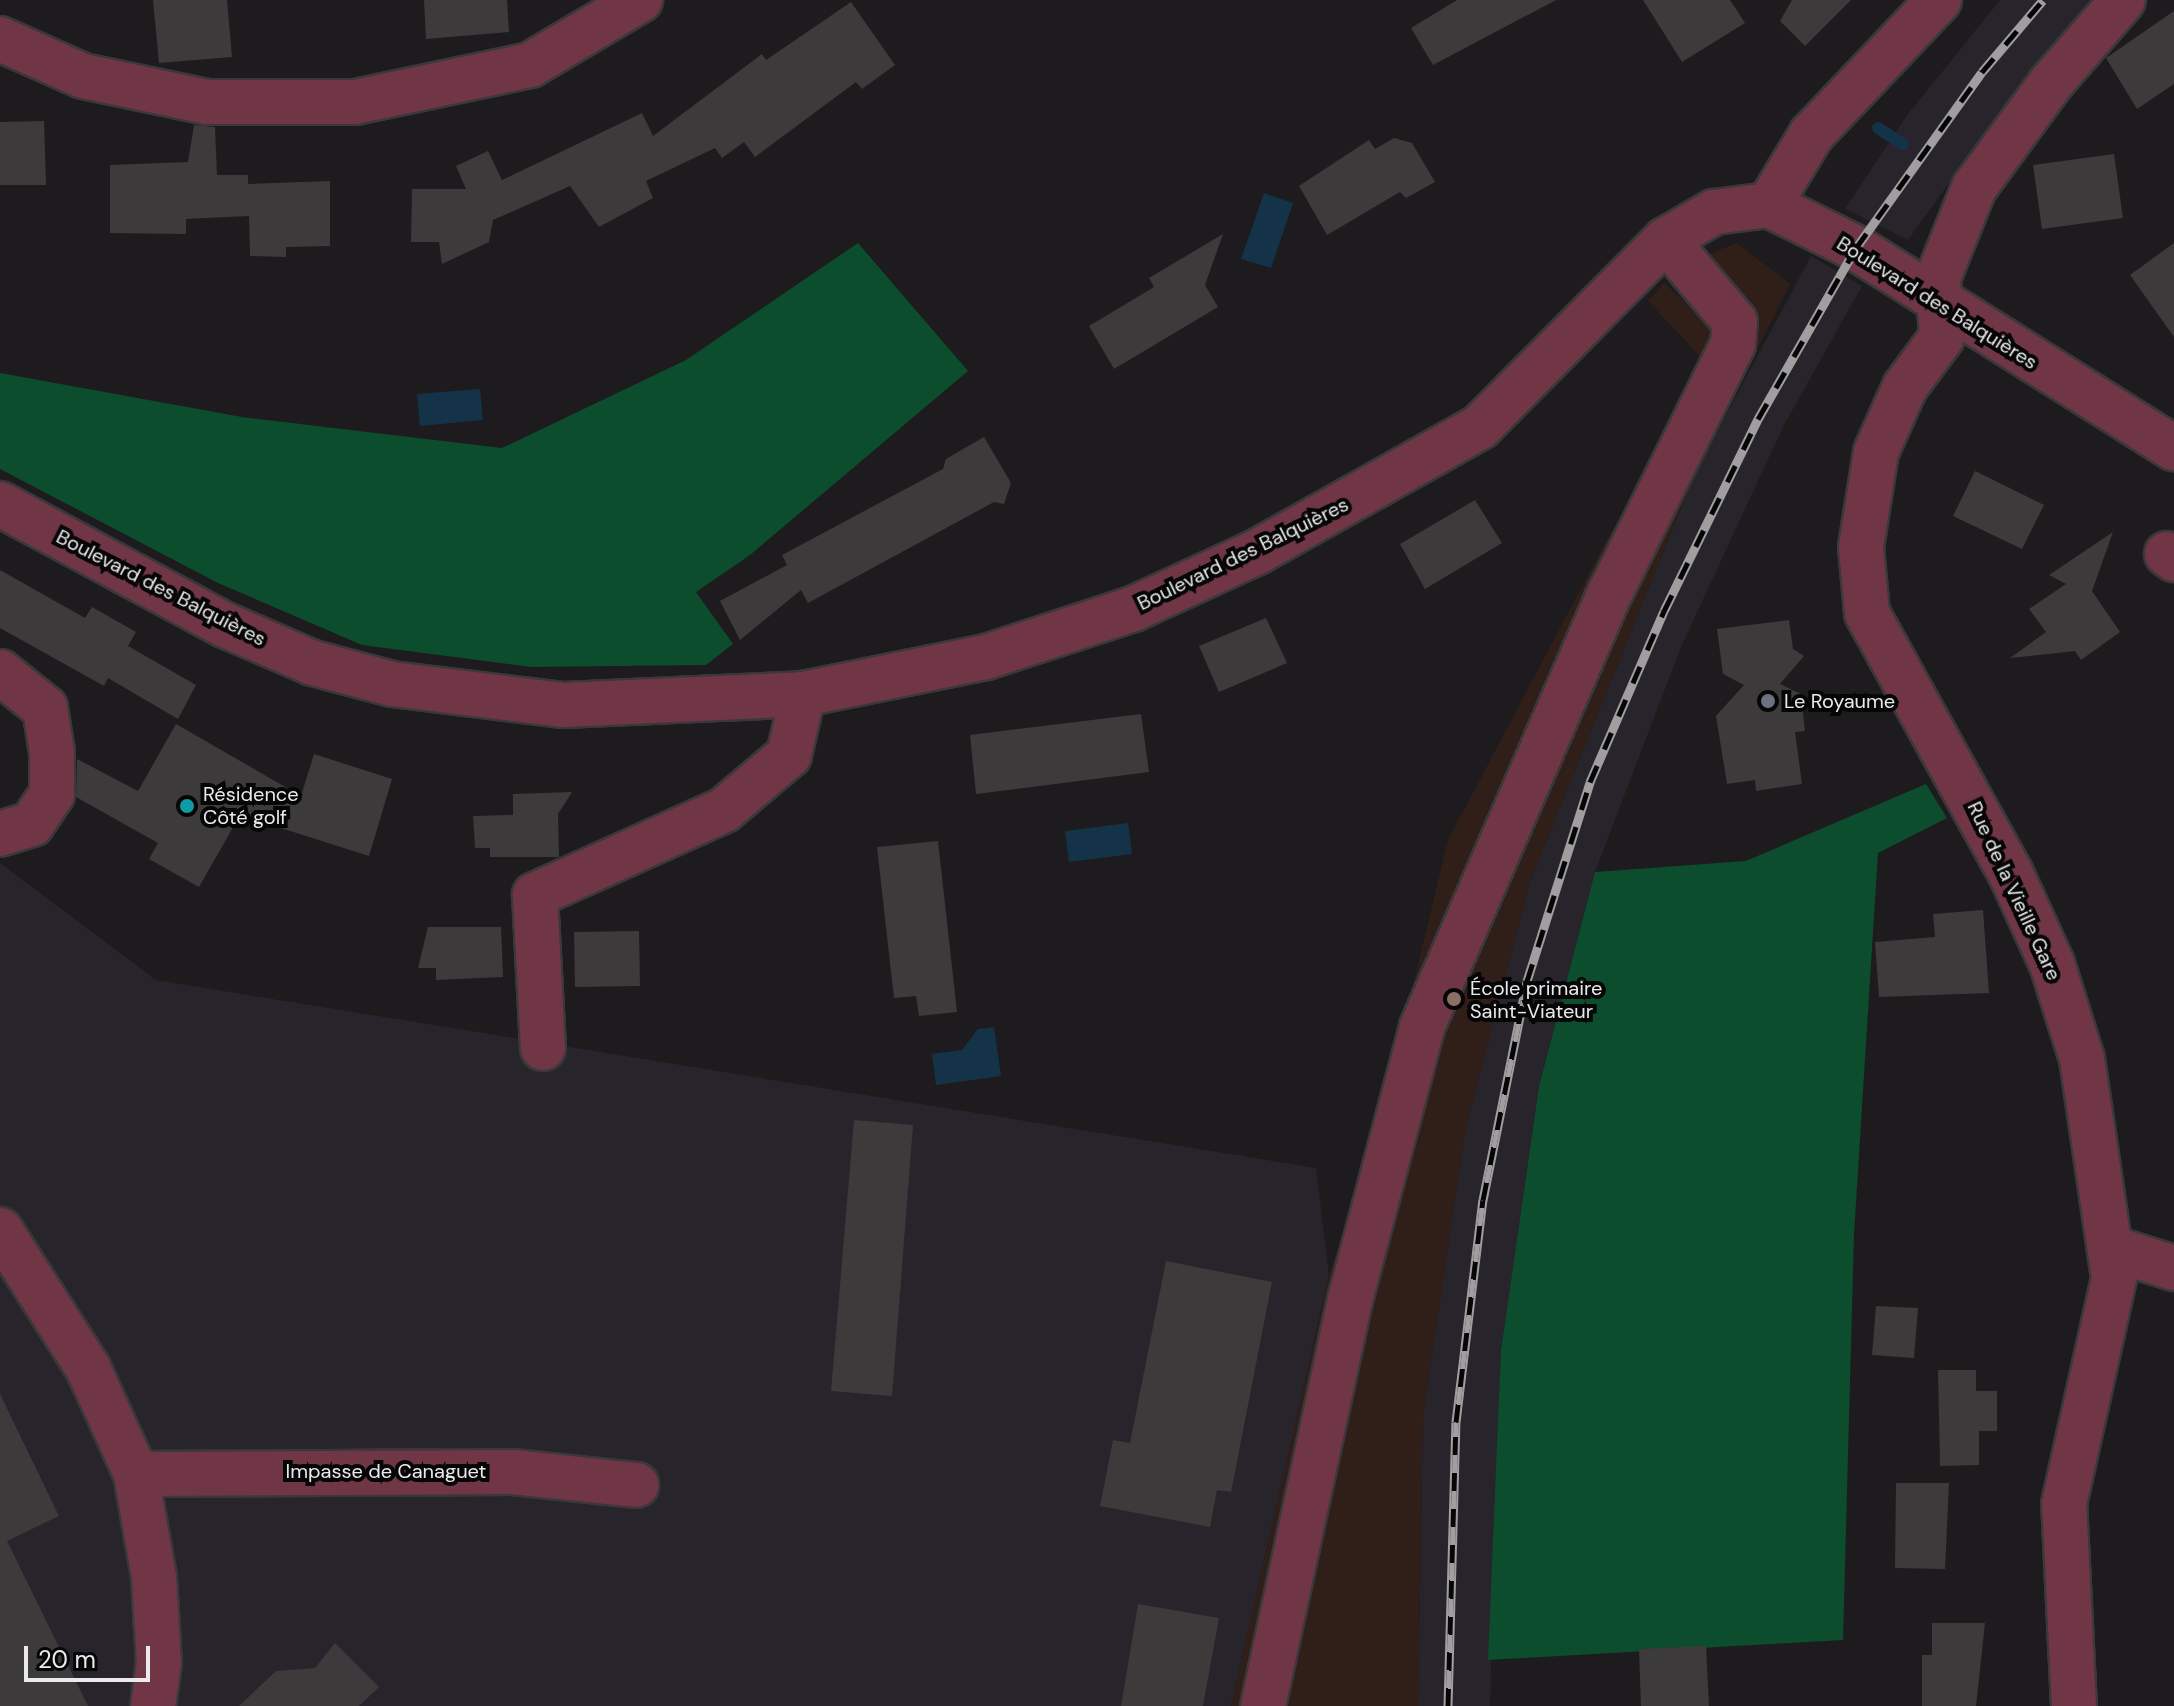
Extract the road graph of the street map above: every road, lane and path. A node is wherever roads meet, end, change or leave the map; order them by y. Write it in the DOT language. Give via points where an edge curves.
graph roads {
  1 [pos="640,0"];
  2 [pos="1939,0"];
  3 [pos="2123,0"];
  4 [pos="0,39"];
  5 [pos="1769,205"];
  6 [pos="1666,240"];
  7 [pos="1939,301"];
  8 [pos="2174,448"];
  9 [pos="0,504"];
  10 [pos="0,672"];
  11 [pos="803,694"];
  12 [pos="0,834"];
  13 [pos="543,1048"];
  14 [pos="0,1230"];
  15 [pos="2114,1249"];
  16 [pos="2174,1268"];
  17 [pos="136,1474"];
  18 [pos="636,1485"];
  19 [pos="153,1706"];
  20 [pos="1263,1706"];
  21 [pos="2074,1706"];
  1 -- 4 [label="street" via="530,65 355,102 207,102 83,76"];
  2 -- 5 [label="street" via="1811,135"];
  3 -- 7 [label="street, Rue de la Vieille Gare" via="2050,84 1974,188 1938,278"];
  5 -- 6 [label="street, Boulevard des Balquières" via="1714,212"];
  5 -- 7 [label="street, Boulevard des Balquières" via="1856,248"];
  6 -- 11 [label="street, Boulevard des Balquières" via="1480,427 1257,552 1133,609 998,653"];
  6 -- 20 [label="street" via="1735,322 1733,344 1610,593 1422,1027 1350,1300"];
  7 -- 8 [label="street, Boulevard des Balquières"];
  7 -- 15 [label="street, Rue de la Vieille Gare" via="1942,337 1905,387 1876,452 1861,547 1867,613 2011,874 2052,964 2082,1059"];
  9 -- 11 [label="street, Boulevard des Balquières" via="225,625 313,663 392,684 564,705"];
  10 -- 12 [label="street" via="45,708 52,794 32,824"];
  11 -- 13 [label="street" via="789,755 724,810 535,895"];
  14 -- 17 [label="street" via="88,1368"];
  15 -- 16 [label="street"];
  15 -- 21 [label="street, Rue de la Vieille Gare" via="2114,1278 2064,1504"];
  17 -- 18 [label="street, Impasse de Canaguet" via="513,1472"];
  17 -- 19 [label="street" via="154,1577 159,1663"];
}
